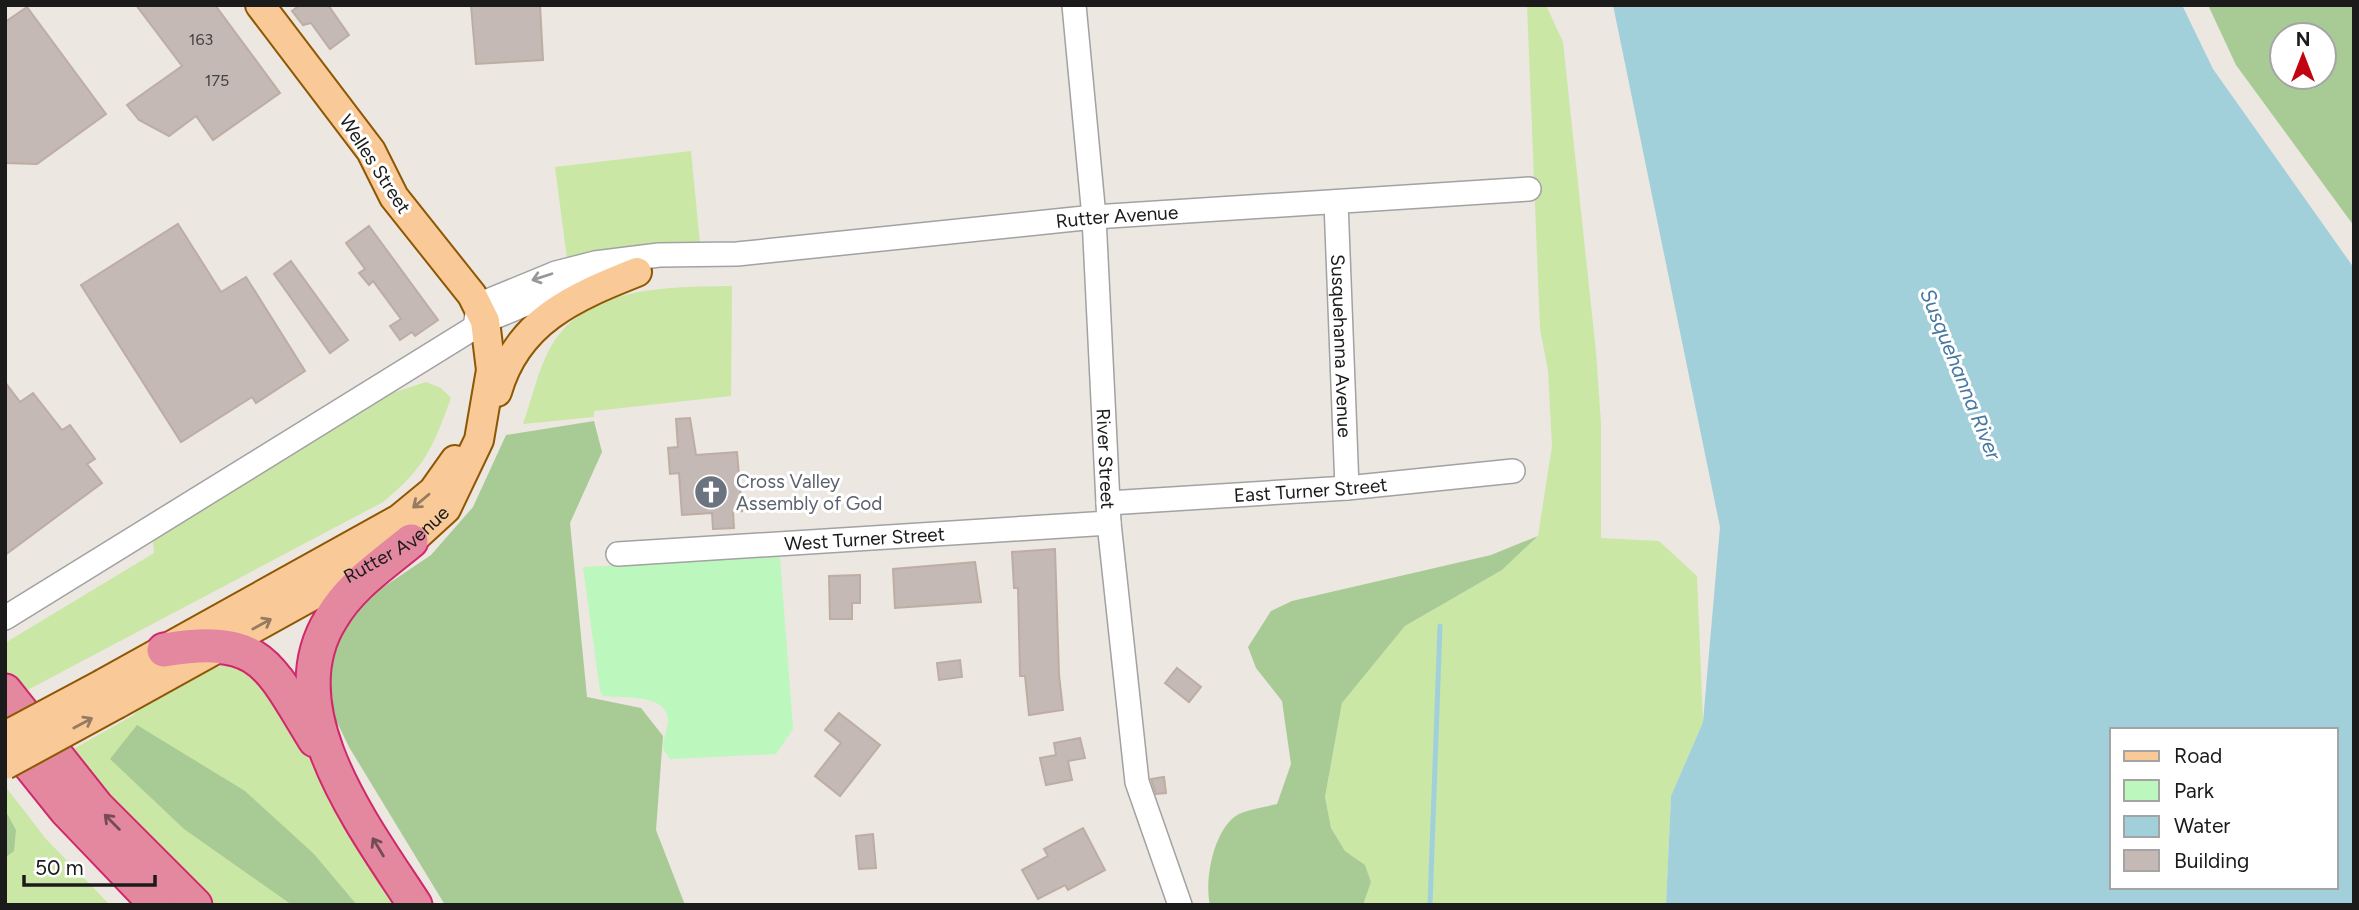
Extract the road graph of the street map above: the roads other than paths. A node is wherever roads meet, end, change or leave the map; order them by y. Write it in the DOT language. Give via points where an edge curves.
graph roads {
  1 [pos="260,5"];
  2 [pos="1074,5"];
  3 [pos="1530,189"];
  4 [pos="1336,202"];
  5 [pos="1094,217"];
  6 [pos="706,256"];
  7 [pos="637,272"];
  8 [pos="476,310"];
  9 [pos="479,440"];
  10 [pos="1513,471"];
  11 [pos="1347,488"];
  12 [pos="1108,513"];
  13 [pos="411,541"];
  14 [pos="618,554"];
  15 [pos="5,618"];
  16 [pos="221,646"];
  17 [pos="164,650"];
  18 [pos="5,691"];
  19 [pos="110,693"];
  20 [pos="5,735"];
  21 [pos="5,765"];
  22 [pos="331,766"];
  23 [pos="157,905"];
  24 [pos="195,905"];
  25 [pos="415,905"];
  26 [pos="1180,905"];
  1 -- 8 [label="main road, Welles Street" via="371,151 394,197"];
  2 -- 5 [label="street, River Street"];
  3 -- 4 [label="street, Rutter Avenue"];
  4 -- 5 [label="street, Rutter Avenue"];
  4 -- 11 [label="street, Susquehanna Avenue"];
  5 -- 6 [label="street, Rutter Avenue"];
  5 -- 12 [label="street, River Street"];
  6 -- 7 [label="street, Rutter Avenue"];
  6 -- 8 [label="street, Rutter Avenue, one-way" via="659,255 595,263 532,281"];
  7 -- 8 [label="street, Rutter Avenue"];
  7 -- 9 [label="main road" via="577,296 533,330 503,369"];
  8 -- 9 [label="main road, Rutter Avenue" via="491,370"];
  8 -- 15 [label="street, Rutter Avenue"];
  8 -- 17 [label="main road, Rutter Avenue, one-way" via="480,370 473,414 456,458 433,491 399,519"];
  9 -- 13 [label="main road, Rutter Avenue" via="446,509"];
  10 -- 11 [label="street, East Turner Street"];
  11 -- 12 [label="street, East Turner Street"];
  12 -- 14 [label="street, West Turner Street"];
  12 -- 26 [label="street, River Street" via="1136,782"];
  16 -- 13 [label="main road, Rutter Avenue, one-way"];
  13 -- 22 [label="highway" via="343,600 321,637 313,692"];
  16 -- 17 [label="highway" via="199,644"];
  16 -- 19 [label="main road, Rutter Avenue"];
  16 -- 22 [label="highway" via="251,653 274,677"];
  17 -- 19 [label="main road, Rutter Avenue"];
  24 -- 18 [label="highway, one-way" via="97,807"];
  19 -- 20 [label="main road, Rutter Avenue, bridge"];
  21 -- 19 [label="main road, Rutter Avenue, one-way, bridge"];
  20 -- 23 [label="highway" via="66,810"];
  25 -- 22 [label="highway, one-way"];
}
